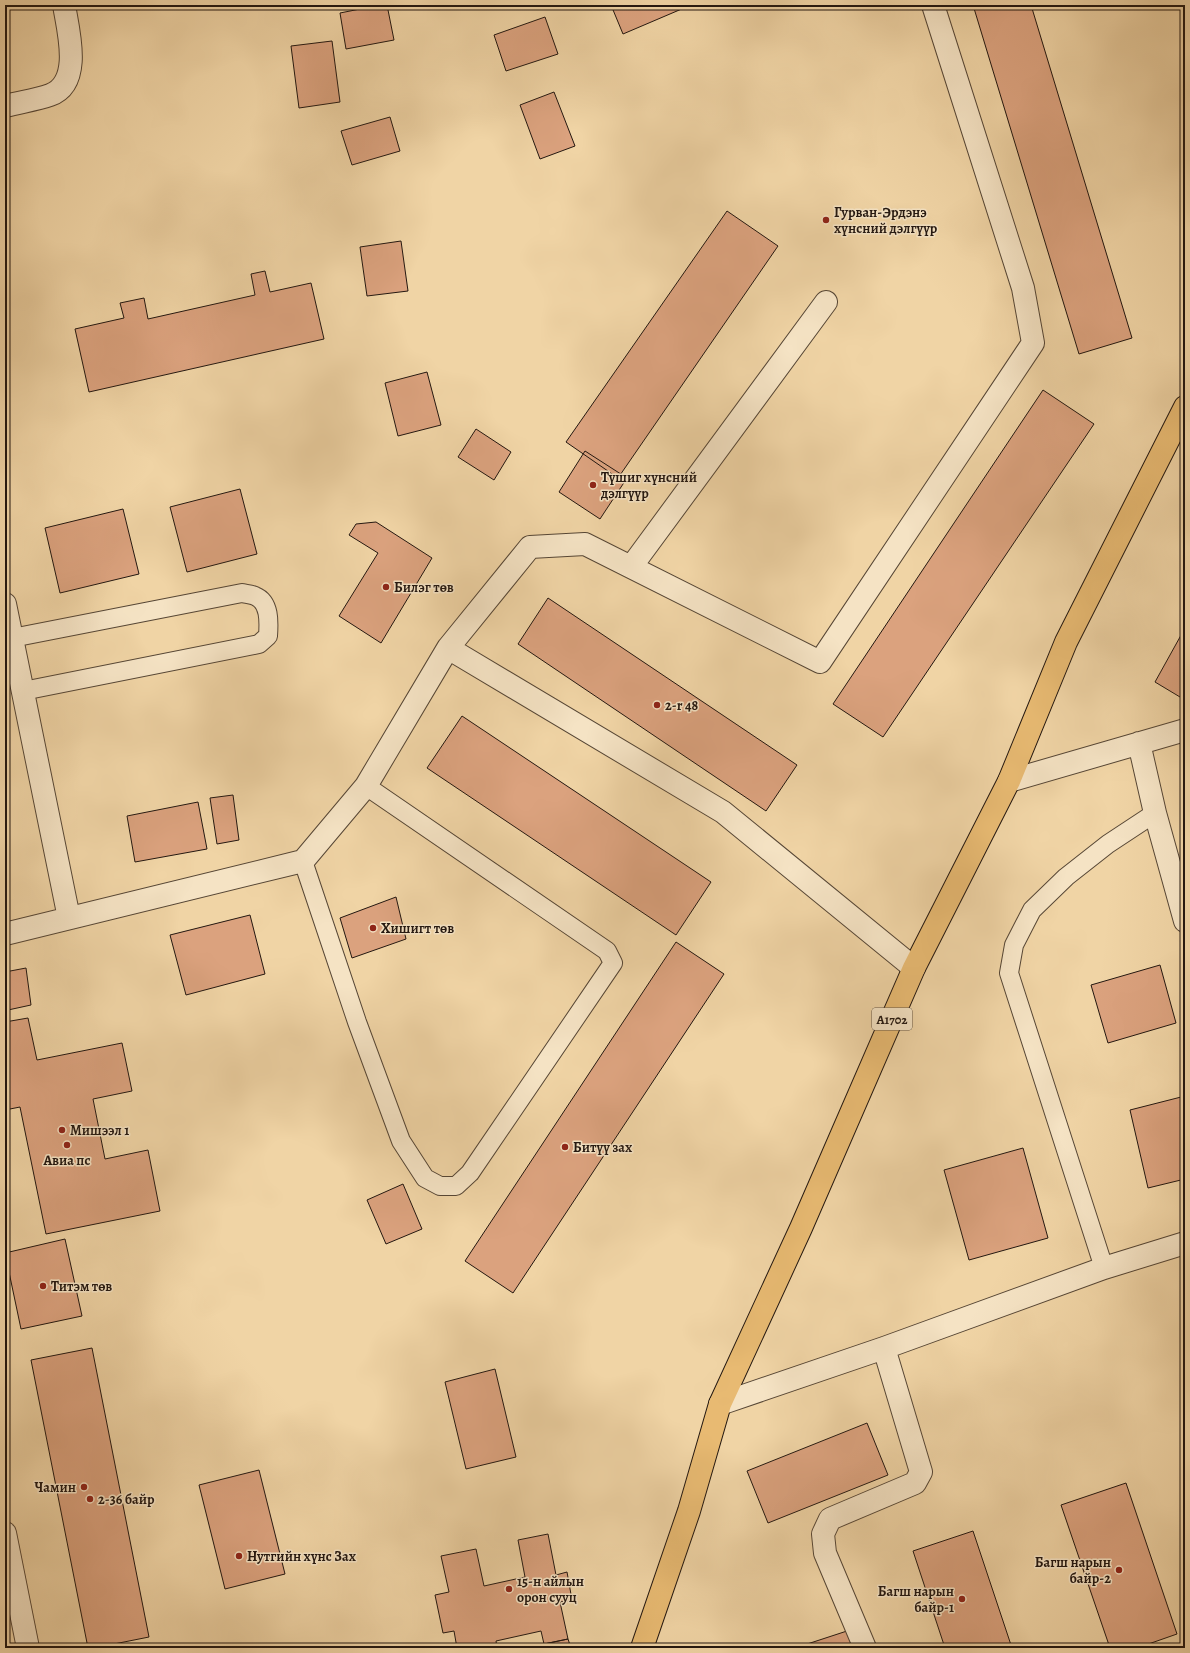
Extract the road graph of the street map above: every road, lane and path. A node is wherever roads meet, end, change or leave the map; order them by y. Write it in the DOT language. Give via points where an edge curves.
graph roads {
  1 [pos="64,5"];
  2 [pos="933,5"];
  3 [pos="5,106"];
  4 [pos="826,302"];
  5 [pos="1185,407"];
  6 [pos="630,567"];
  7 [pos="5,604"];
  8 [pos="12,638"];
  9 [pos="448,648"];
  10 [pos="23,691"];
  11 [pos="1185,730"];
  12 [pos="1139,743"];
  13 [pos="1009,781"];
  14 [pos="366,786"];
  15 [pos="1155,812"];
  16 [pos="303,861"];
  17 [pos="68,918"];
  18 [pos="1185,921"];
  19 [pos="5,934"];
  20 [pos="914,968"];
  21 [pos="1185,1243"];
  22 [pos="1104,1268"];
  23 [pos="884,1348"];
  24 [pos="720,1404"];
  25 [pos="5,1534"];
  26 [pos="28,1648"];
  27 [pos="642,1648"];
  28 [pos="865,1648"];
  1 -- 3 [label="street" via="71,69 61,90 51,95"];
  2 -- 6 [label="street" via="1023,288 1033,342 820,662"];
  4 -- 6 [label="street"];
  5 -- 13 [label="highway, A1702" via="1066,642"];
  6 -- 9 [label="street" via="585,544 530,547"];
  7 -- 8 [label="street"];
  8 -- 10 [label="street"];
  8 -- 10 [label="lane" via="242,593 256,596 264,604 270,618 268,636 259,644"];
  9 -- 14 [label="street"];
  9 -- 20 [label="street" via="723,812"];
  10 -- 17 [label="street"];
  11 -- 12 [label="street"];
  12 -- 13 [label="street"];
  12 -- 15 [label="street"];
  13 -- 20 [label="highway, A1702"];
  14 -- 16 [label="street"];
  14 -- 16 [label="lane" via="607,951 613,963 470,1173 456,1186 440,1186 425,1178 401,1141"];
  15 -- 18 [label="street"];
  15 -- 22 [label="lane" via="1066,877 1032,910 1014,945 1009,973"];
  16 -- 17 [label="street"];
  17 -- 19 [label="street"];
  20 -- 24 [label="highway, A1702" via="801,1228"];
  21 -- 22 [label="street"];
  22 -- 23 [label="street"];
  23 -- 24 [label="street"];
  23 -- 28 [label="street" via="921,1472 914,1483 830,1519 823,1534 825,1553"];
  24 -- 27 [label="highway, A1702" via="689,1511"];
  25 -- 26 [label="street"];
}
